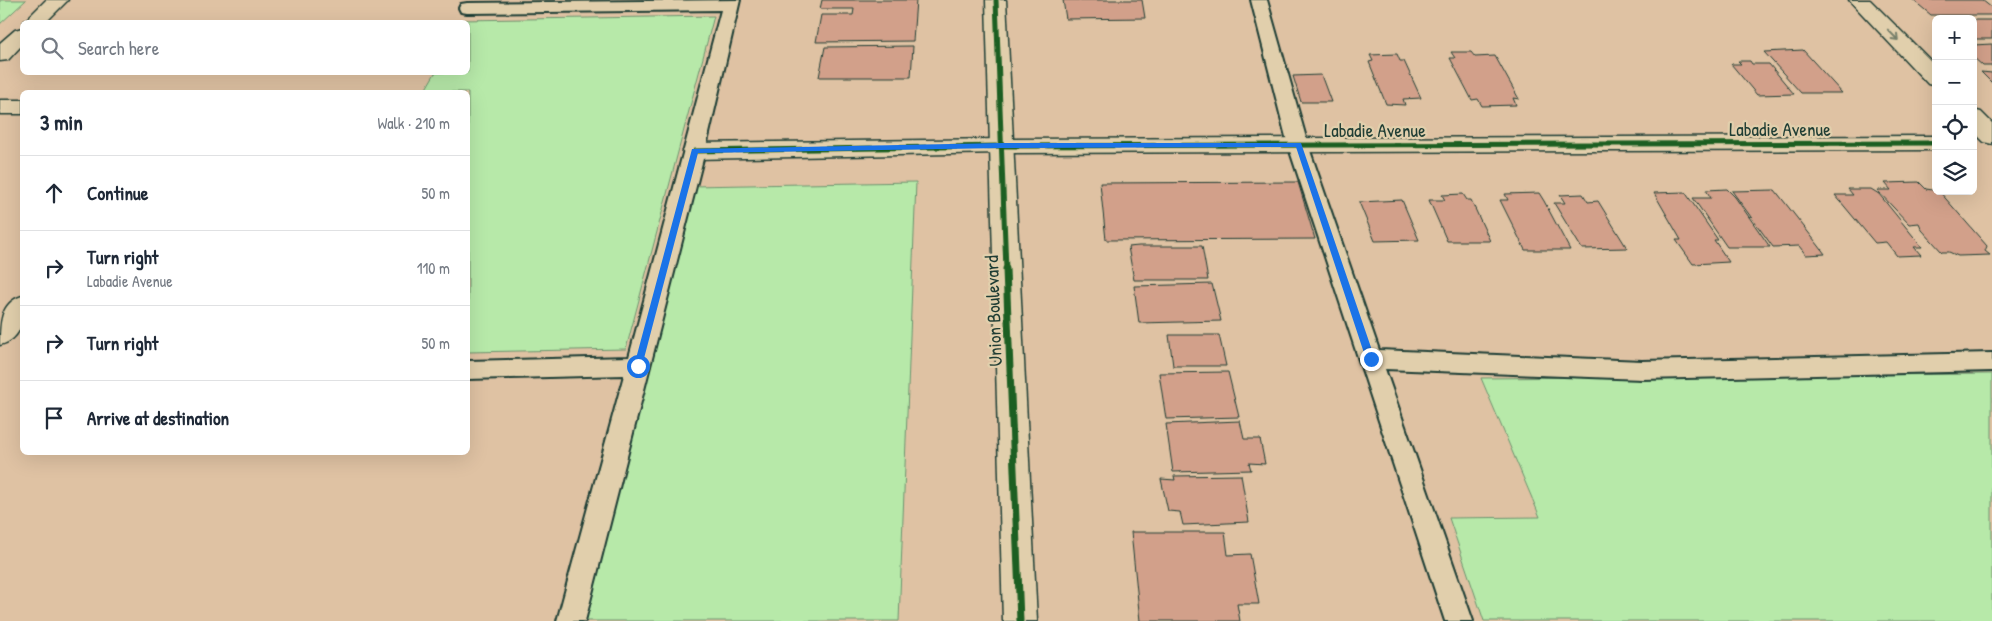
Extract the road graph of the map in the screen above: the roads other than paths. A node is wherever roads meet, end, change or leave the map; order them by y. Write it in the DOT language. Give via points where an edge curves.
graph roads {
  1 [pos="58,0"];
  2 [pos="996,0"];
  3 [pos="1259,0"];
  4 [pos="1858,0"];
  5 [pos="732,2"];
  6 [pos="467,8"];
  7 [pos="36,20"];
  8 [pos="20,36"];
  9 [pos="0,55"];
  10 [pos="1932,75"];
  11 [pos="0,107"];
  12 [pos="20,107"];
  13 [pos="1977,122"];
  14 [pos="1992,137"];
  15 [pos="1932,143"];
  16 [pos="1977,143"];
  17 [pos="1992,143"];
  18 [pos="1298,145"];
  19 [pos="1002,146"];
  20 [pos="695,151"];
  21 [pos="20,309"];
  22 [pos="0,335"];
  23 [pos="1371,359"];
  24 [pos="1992,362"];
  25 [pos="638,366"];
  26 [pos="470,370"];
  27 [pos="571,621"];
  28 [pos="1020,621"];
  29 [pos="1459,621"];
  1 -- 7 [label="street"];
  2 -- 19 [label="street, Union Boulevard"];
  3 -- 18 [label="lane"];
  4 -- 10 [label="street, one-way"];
  5 -- 6 [label="lane"];
  5 -- 20 [label="lane"];
  8 -- 9 [label="street"];
  11 -- 12 [label="street"];
  13 -- 14 [label="street"];
  15 -- 18 [label="street, Labadie Avenue"];
  16 -- 17 [label="street"];
  18 -- 19 [label="street, Labadie Avenue"];
  18 -- 23 [label="lane"];
  19 -- 20 [label="street, Labadie Avenue"];
  19 -- 28 [label="street, Union Boulevard"];
  20 -- 25 [label="lane"];
  21 -- 22 [label="street"];
  23 -- 24 [label="lane" via="1642,370"];
  23 -- 29 [label="lane"];
  25 -- 26 [label="lane"];
  25 -- 27 [label="lane"];
}
